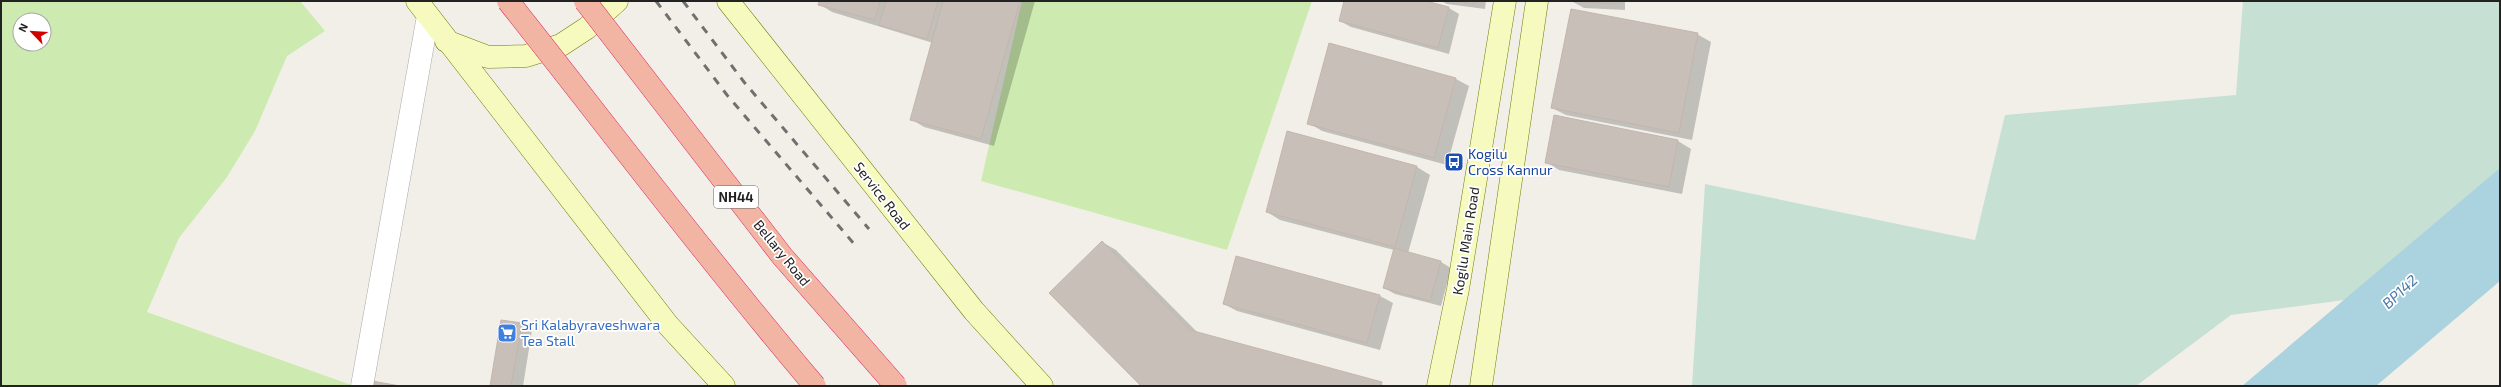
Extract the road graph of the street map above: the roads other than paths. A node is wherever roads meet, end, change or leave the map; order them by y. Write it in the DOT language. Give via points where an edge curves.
graph roads {
  1 [pos="508,1"];
  2 [pos="585,1"];
  3 [pos="617,1"];
  4 [pos="728,1"];
  5 [pos="1505,1"];
  6 [pos="1537,1"];
  7 [pos="423,9"];
  8 [pos="446,41"];
  9 [pos="362,386"];
  10 [pos="724,386"];
  11 [pos="815,386"];
  12 [pos="896,386"];
  13 [pos="1042,386"];
  14 [pos="1438,386"];
  15 [pos="1481,386"];
  1 -- 11 [label="highway, bridge" via="732,288"];
  2 -- 12 [label="highway, Bellary Road / NH44, bridge" via="782,256"];
  3 -- 8 [label="main road" via="587,28 561,45 526,56 488,57"];
  4 -- 13 [label="main road, Service Road" via="974,312"];
  5 -- 14 [label="main road, Kogilu Main Road" via="1458,289"];
  6 -- 15 [label="main road"];
  7 -- 8 [label="main road"];
  7 -- 9 [label="street"];
  8 -- 10 [label="main road" via="668,325"];
}
